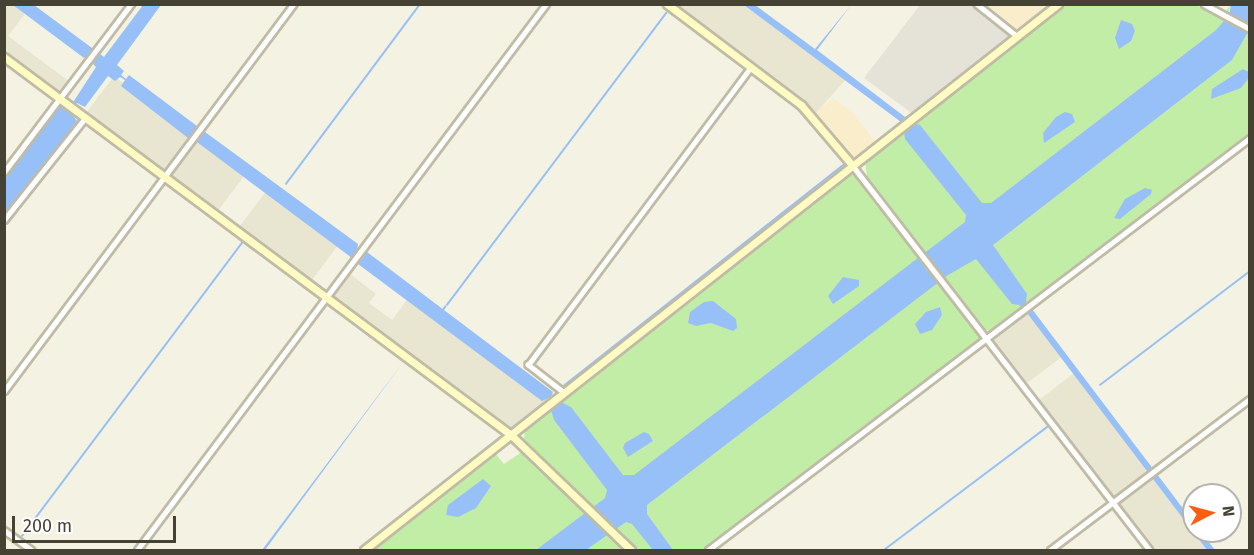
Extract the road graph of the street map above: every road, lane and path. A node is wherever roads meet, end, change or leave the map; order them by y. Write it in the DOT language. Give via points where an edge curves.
graph roads {
  1 [pos="131,4"];
  2 [pos="294,4"];
  3 [pos="546,4"];
  4 [pos="667,4"];
  5 [pos="976,4"];
  6 [pos="1058,4"];
  7 [pos="1204,4"];
  8 [pos="1250,29"];
  9 [pos="1017,36"];
  10 [pos="4,57"];
  11 [pos="751,67"];
  12 [pos="60,99"];
  13 [pos="85,118"];
  14 [pos="1250,138"];
  15 [pos="853,166"];
  16 [pos="4,172"];
  17 [pos="165,177"];
  18 [pos="4,220"];
  19 [pos="326,298"];
  20 [pos="988,337"];
  21 [pos="4,391"];
  22 [pos="564,393"];
  23 [pos="1250,399"];
  24 [pos="511,435"];
  25 [pos="1113,502"];
  26 [pos="4,530"];
  27 [pos="32,550"];
  28 [pos="137,550"];
  29 [pos="364,550"];
  30 [pos="631,550"];
  31 [pos="708,550"];
  32 [pos="1050,550"];
  33 [pos="1150,550"];
  1 -- 12 [label="street"];
  2 -- 17 [label="street"];
  3 -- 19 [label="street"];
  4 -- 11 [label="street"];
  5 -- 9 [label="street"];
  6 -- 9 [label="street"];
  7 -- 8 [label="street"];
  9 -- 15 [label="street"];
  10 -- 12 [label="street"];
  11 -- 15 [label="street" via="813,117"];
  11 -- 22 [label="street" via="528,365"];
  12 -- 13 [label="street"];
  12 -- 16 [label="street"];
  13 -- 17 [label="street"];
  13 -- 18 [label="street"];
  14 -- 20 [label="street"];
  15 -- 20 [label="street"];
  15 -- 22 [label="street"];
  17 -- 19 [label="street"];
  17 -- 21 [label="street"];
  19 -- 24 [label="street"];
  19 -- 28 [label="street"];
  20 -- 25 [label="street"];
  20 -- 31 [label="street"];
  22 -- 24 [label="street"];
  23 -- 25 [label="street"];
  24 -- 29 [label="street"];
  24 -- 30 [label="street"];
  25 -- 32 [label="street"];
  25 -- 33 [label="street"];
  26 -- 27 [label="street"];
}
